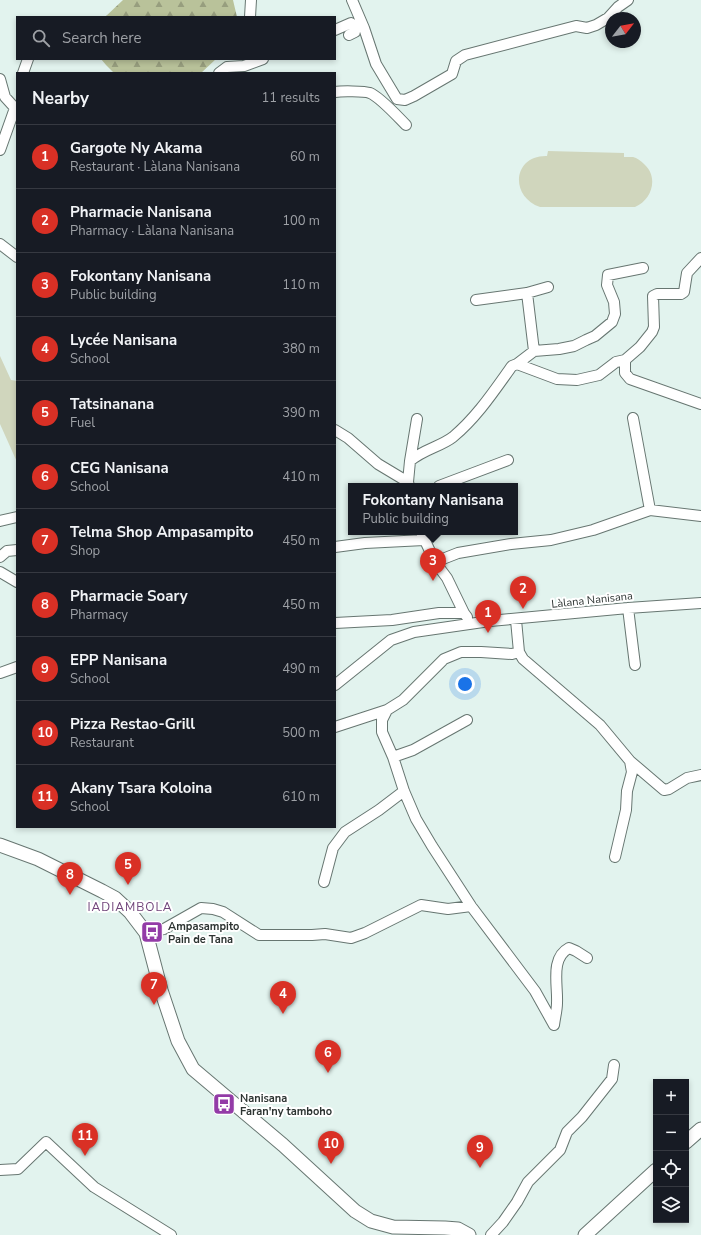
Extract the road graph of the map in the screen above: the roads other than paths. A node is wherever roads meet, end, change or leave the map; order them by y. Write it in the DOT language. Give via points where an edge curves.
graph roads {
  1 [pos="251,0"];
  2 [pos="352,0"];
  3 [pos="628,0"];
  4 [pos="250,16"];
  5 [pos="336,30"];
  6 [pos="349,35"];
  7 [pos="28,60"];
  8 [pos="260,60"];
  9 [pos="230,63"];
  10 [pos="23,72"];
  11 [pos="220,72"];
  12 [pos="0,79"];
  13 [pos="336,92"];
  14 [pos="16,105"];
  15 [pos="16,109"];
  16 [pos="406,125"];
  17 [pos="0,150"];
  18 [pos="0,244"];
  19 [pos="16,256"];
  20 [pos="701,258"];
  21 [pos="643,268"];
  22 [pos="548,287"];
  23 [pos="527,293"];
  24 [pos="476,300"];
  25 [pos="534,351"];
  26 [pos="625,360"];
  27 [pos="517,364"];
  28 [pos="701,404"];
  29 [pos="633,418"];
  30 [pos="417,419"];
  31 [pos="336,431"];
  32 [pos="508,460"];
  33 [pos="410,461"];
  34 [pos="407,483"];
  35 [pos="409,483"];
  36 [pos="447,483"];
  37 [pos="650,510"];
  38 [pos="701,516"];
  39 [pos="16,517"];
  40 [pos="0,521"];
  41 [pos="422,536"];
  42 [pos="336,547"];
  43 [pos="16,550"];
  44 [pos="0,557"];
  45 [pos="435,562"];
  46 [pos="0,572"];
  47 [pos="16,581"];
  48 [pos="701,603"];
  49 [pos="628,608"];
  50 [pos="464,613"];
  51 [pos="516,620"];
  52 [pos="336,623"];
  53 [pos="472,624"];
  54 [pos="519,652"];
  55 [pos="635,666"];
  56 [pos="16,667"];
  57 [pos="0,673"];
  58 [pos="336,684"];
  59 [pos="387,710"];
  60 [pos="467,720"];
  61 [pos="336,727"];
  62 [pos="394,757"];
  63 [pos="630,761"];
  64 [pos="701,775"];
  65 [pos="404,791"];
  66 [pos="0,845"];
  67 [pos="615,857"];
  68 [pos="324,882"];
  69 [pos="471,906"];
  70 [pos="146,933"];
  71 [pos="587,958"];
  72 [pos="614,1065"];
  73 [pos="701,1129"];
  74 [pos="689,1139"];
  75 [pos="0,1170"];
  76 [pos="653,1173"];
  77 [pos="171,1235"];
  78 [pos="469,1235"];
  79 [pos="491,1235"];
  80 [pos="585,1235"];
  1 -- 4 [label="street"];
  2 -- 3 [label="street" via="383,78 397,99 405,100 452,74 456,61 465,54 576,26 587,28 608,18"];
  5 -- 6 [label="street" via="351,24 355,27 355,32"];
  7 -- 10 [label="street"];
  8 -- 9 [label="street" via="244,66"];
  9 -- 11 [label="street"];
  12 -- 14 [label="street" via="5,96"];
  13 -- 16 [label="street" via="370,93"];
  15 -- 17 [label="street"];
  18 -- 19 [label="street"];
  20 -- 26 [label="street" via="686,273 684,292 653,296 652,332"];
  21 -- 25 [label="street" via="608,275 607,285 614,302 615,314 612,322 595,336 574,346"];
  22 -- 23 [label="street"];
  23 -- 24 [label="street"];
  23 -- 25 [label="street"];
  25 -- 27 [label="street"];
  26 -- 27 [label="street" via="616,362 599,376 577,380 557,379"];
  26 -- 28 [label="street" via="625,373 630,379"];
  27 -- 33 [label="street" via="512,366 470,421 451,438 418,454"];
  29 -- 37 [label="street"];
  30 -- 33 [label="street"];
  31 -- 34 [label="street" via="378,464"];
  32 -- 36 [label="street"];
  33 -- 35 [label="street"];
  37 -- 38 [label="street"];
  37 -- 45 [label="street" via="586,532 551,540 458,553"];
  39 -- 40 [label="street"];
  41 -- 42 [label="street"];
  41 -- 45 [label="street"];
  43 -- 44 [label="street" via="7,551"];
  45 -- 50 [label="street"];
  46 -- 47 [label="street"];
  48 -- 49 [label="street, Làlana Nanisana"];
  49 -- 51 [label="street, Làlana Nanisana"];
  49 -- 55 [label="street"];
  50 -- 52 [label="street"];
  50 -- 53 [label="street"];
  51 -- 53 [label="street, Làlana Nanisana"];
  51 -- 54 [label="street"];
  53 -- 58 [label="street, Làlana Nanisana" via="414,632 391,640"];
  54 -- 59 [label="street" via="461,652 444,659 403,700"];
  54 -- 63 [label="street" via="530,666 600,725"];
  56 -- 57 [label="street"];
  59 -- 61 [label="street"];
  59 -- 62 [label="street" via="382,720 382,732"];
  60 -- 62 [label="street" via="413,750"];
  62 -- 65 [label="street"];
  63 -- 64 [label="street" via="664,790 687,778"];
  63 -- 67 [label="street" via="632,772"];
  65 -- 68 [label="street" via="345,832 333,848"];
  65 -- 69 [label="street" via="416,819"];
  66 -- 70 [label="main road" via="38,859 115,898"];
  69 -- 70 [label="street" via="448,908 421,905 351,938 325,934 259,935 223,912 201,908 164,929"];
  69 -- 71 [label="street" via="534,991 554,1025 558,962 563,952 569,948"];
  70 -- 78 [label="main road" via="178,1041 192,1069 283,1145 355,1211 371,1221 392,1227 458,1229"];
  72 -- 79 [label="street" via="612,1079 567,1132 560,1150 528,1182 517,1202"];
  73 -- 74 [label="main road"];
  75 -- 77 [label="street" via="18,1169 46,1142 94,1186"];
  76 -- 80 [label="main road"];
}
